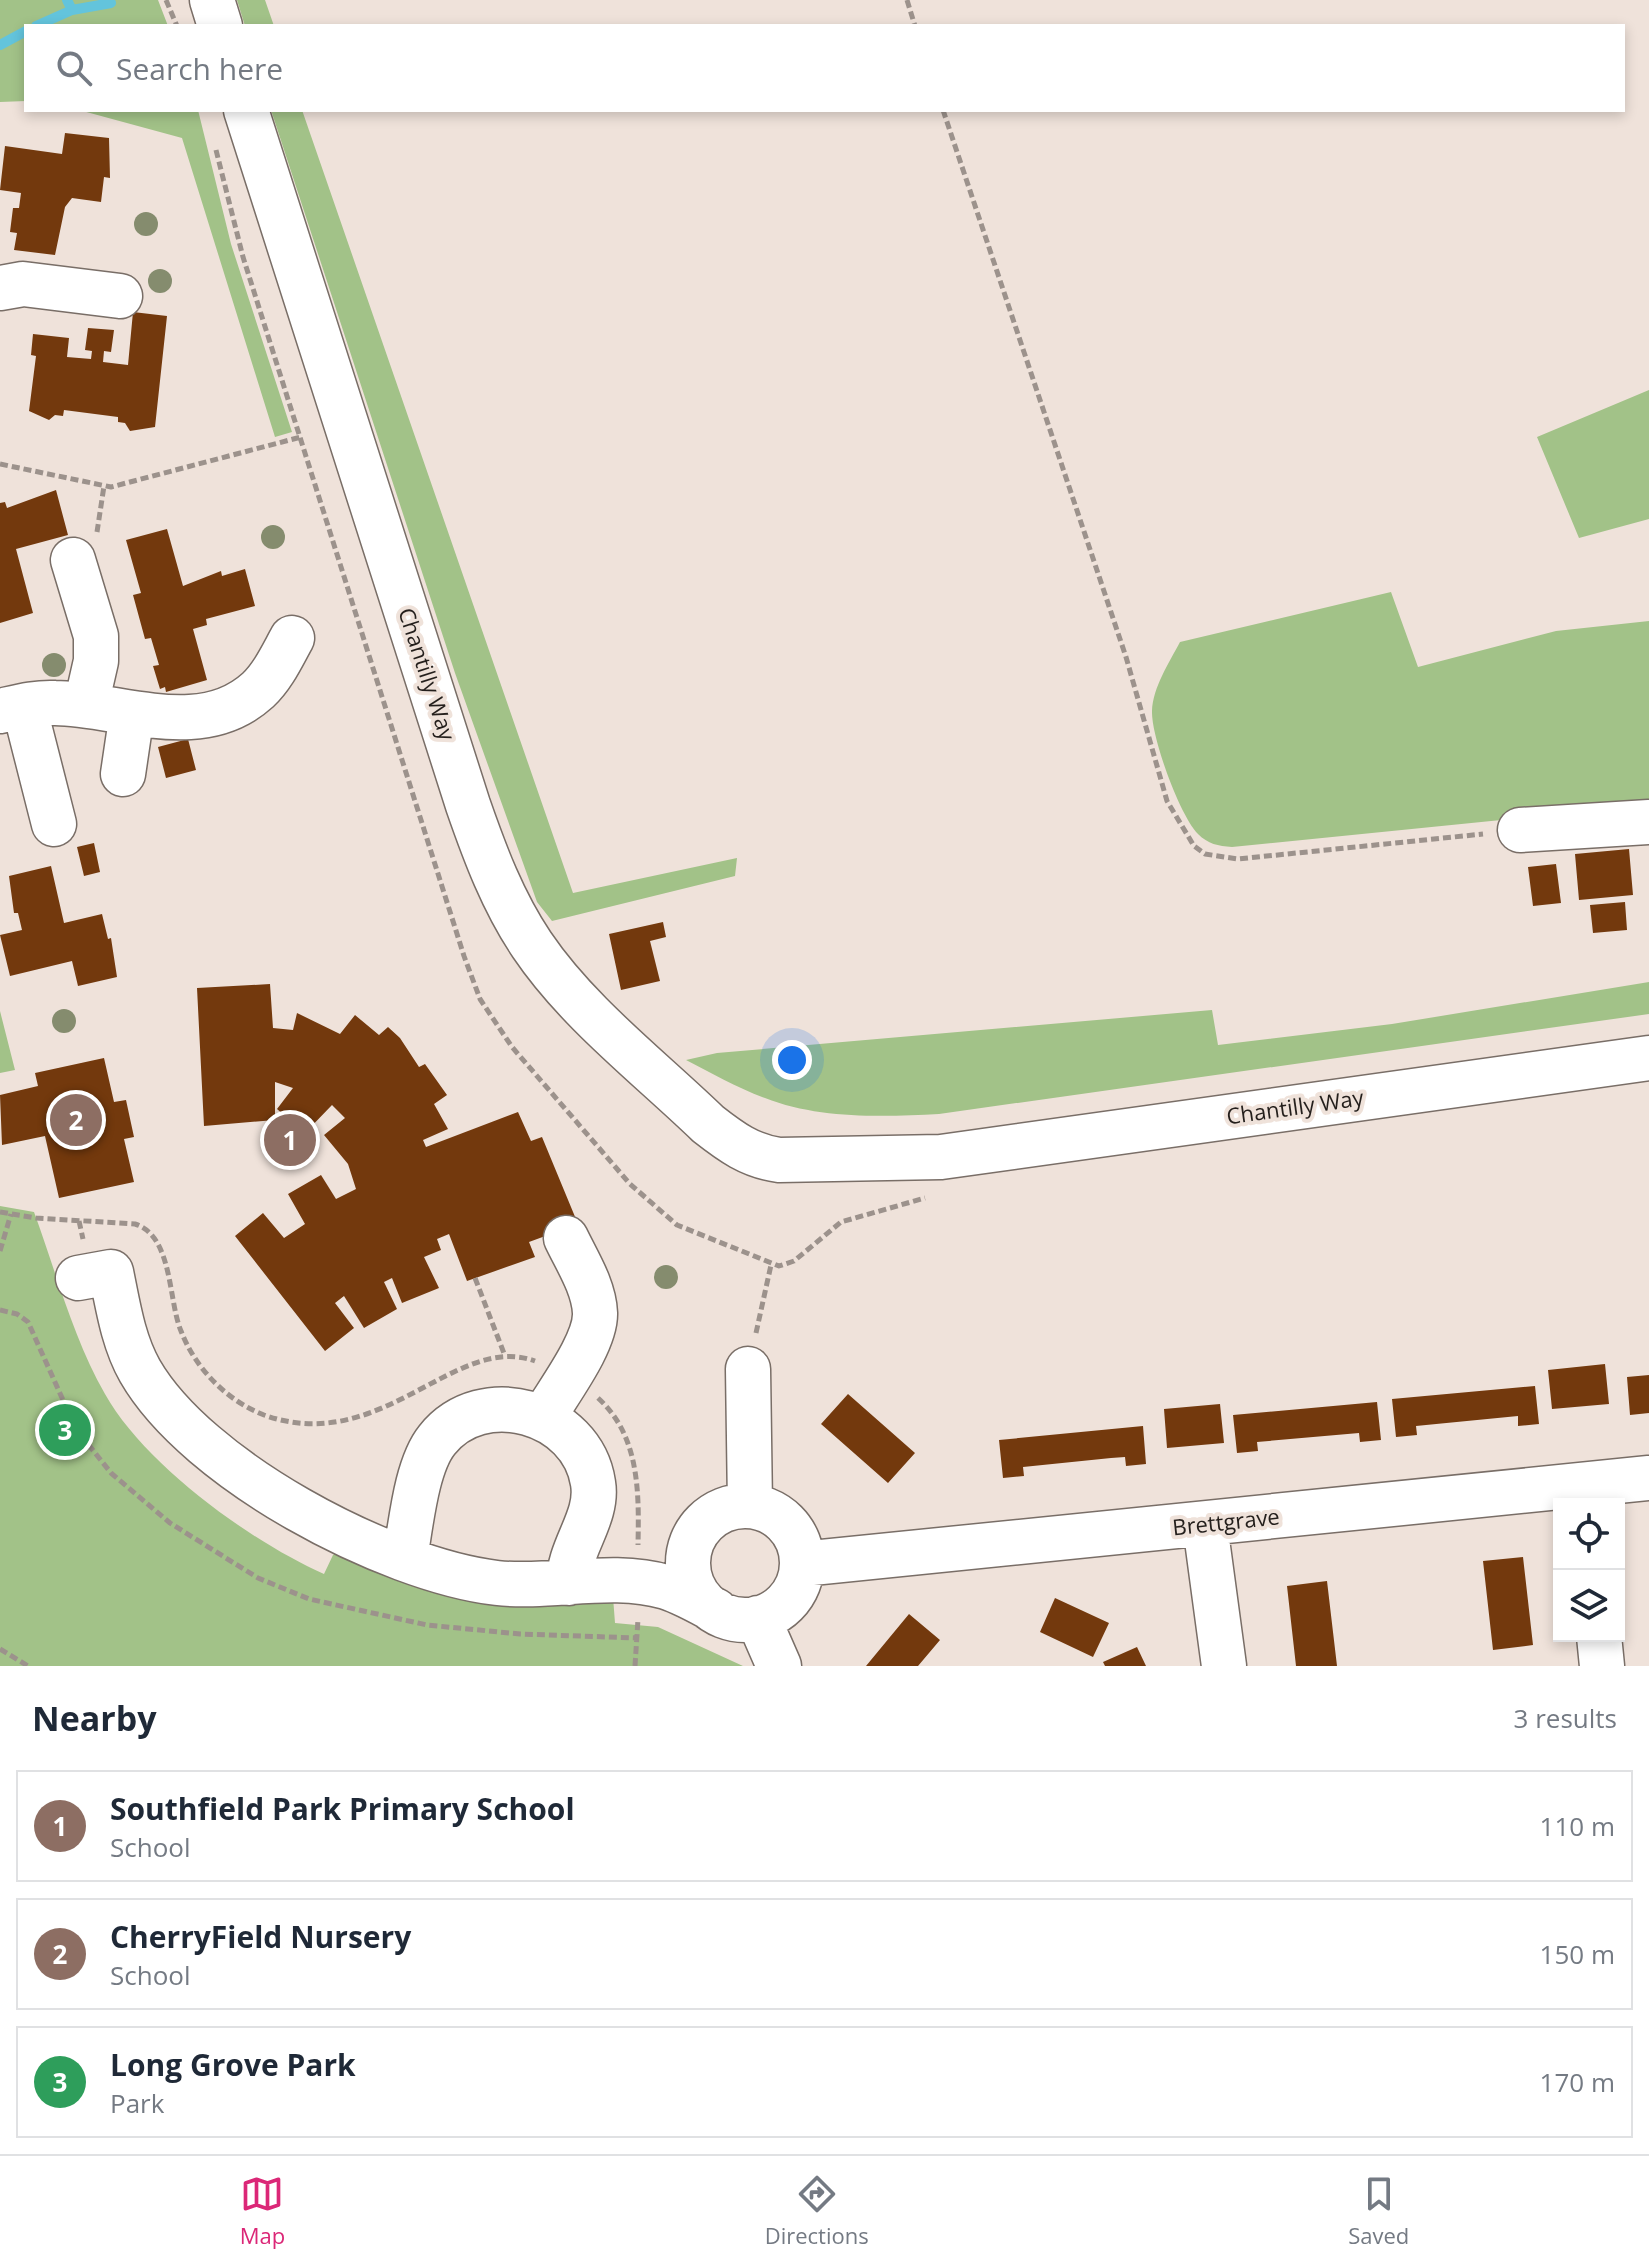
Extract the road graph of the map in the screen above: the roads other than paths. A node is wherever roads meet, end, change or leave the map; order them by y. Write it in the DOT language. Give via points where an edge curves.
graph roads {
  1 [pos="212,0"];
  2 [pos="219,24"];
  3 [pos="247,112"];
  4 [pos="0,288"];
  5 [pos="120,296"];
  6 [pos="73,560"];
  7 [pos="292,638"];
  8 [pos="86,705"];
  9 [pos="12,709"];
  10 [pos="132,713"];
  11 [pos="123,774"];
  12 [pos="1649,822"];
  13 [pos="54,824"];
  14 [pos="1520,830"];
  15 [pos="1649,1058"];
  16 [pos="566,1238"];
  17 [pos="111,1272"];
  18 [pos="748,1369"];
  19 [pos="543,1418"];
  20 [pos="1649,1478"];
  21 [pos="1586,1494"];
  22 [pos="750,1506"];
  23 [pos="1205,1525"];
  24 [pos="691,1546"];
  25 [pos="405,1558"];
  26 [pos="802,1564"];
  27 [pos="628,1581"];
  28 [pos="569,1583"];
  29 [pos="716,1611"];
  30 [pos="758,1618"];
  31 [pos="1600,1642"];
  32 [pos="779,1666"];
  33 [pos="1224,1666"];
  34 [pos="1602,1666"];
  1 -- 2 [label="street"];
  3 -- 15 [label="street, Chantilly Way" via="468,805 500,888 533,947 568,989 708,1124 747,1152 809,1161 941,1157"];
  4 -- 5 [label="street" via="23,284"];
  6 -- 8 [label="street" via="96,636"];
  7 -- 10 [label="street" via="262,685 232,705 181,718"];
  8 -- 9 [label="street"];
  8 -- 10 [label="street"];
  9 -- 13 [label="street"];
  10 -- 11 [label="street"];
  12 -- 14 [label="street"];
  16 -- 19 [label="street" via="589,1289 595,1317 588,1341"];
  17 -- 25 [label="street" via="136,1363 189,1428 290,1502 350,1536"];
  18 -- 22 [label="street"];
  19 -- 25 [label="street" via="516,1409 487,1410 460,1420 438,1438 423,1471"];
  19 -- 28 [label="street" via="577,1446 593,1480 592,1505"];
  20 -- 21 [label="street, Brettgrave"];
  21 -- 23 [label="street, Brettgrave"];
  22 -- 24 [label="street" via="731,1507 709,1518"];
  22 -- 26 [label="street" via="770,1511 787,1524 800,1547"];
  23 -- 26 [label="street, Brettgrave"];
  23 -- 33 [label="street"];
  24 -- 27 [label="street"];
  24 -- 29 [label="street" via="690,1578"];
  25 -- 28 [label="street" via="484,1581"];
  26 -- 30 [label="street" via="790,1598"];
  27 -- 28 [label="street"];
  27 -- 29 [label="street" via="668,1588"];
  29 -- 30 [label="street" via="736,1619"];
  30 -- 32 [label="street"];
  31 -- 34 [label="street"];
}
